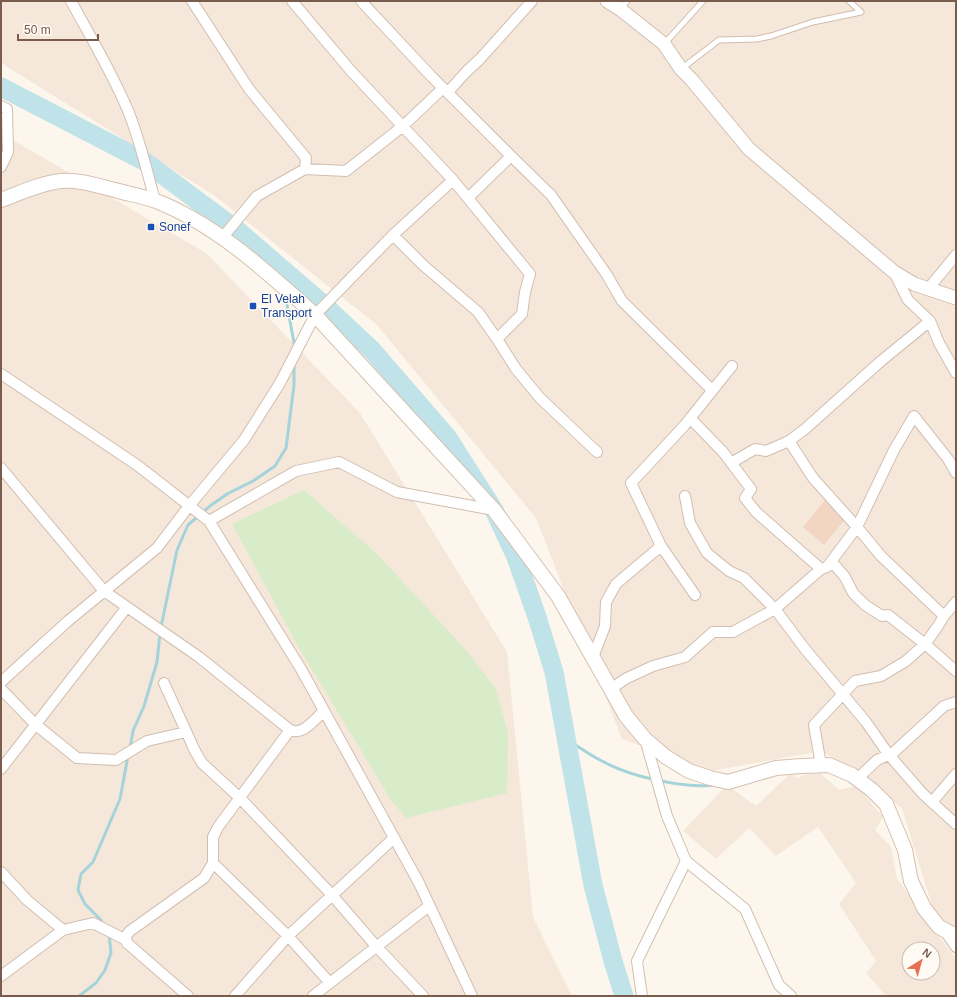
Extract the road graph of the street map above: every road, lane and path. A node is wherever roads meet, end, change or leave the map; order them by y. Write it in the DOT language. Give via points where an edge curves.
graph roads {
  1 [pos="72,1"];
  2 [pos="192,1"];
  3 [pos="292,1"];
  4 [pos="361,1"];
  5 [pos="532,1"];
  6 [pos="607,1"];
  7 [pos="703,1"];
  8 [pos="849,1"];
  9 [pos="623,5"];
  10 [pos="664,44"];
  11 [pos="681,69"];
  12 [pos="446,90"];
  13 [pos="1,106"];
  14 [pos="403,126"];
  15 [pos="511,156"];
  16 [pos="1,167"];
  17 [pos="305,169"];
  18 [pos="453,180"];
  19 [pos="468,198"];
  20 [pos="1,200"];
  21 [pos="155,201"];
  22 [pos="393,235"];
  23 [pos="222,238"];
  24 [pos="956,255"];
  25 [pos="894,272"];
  26 [pos="928,289"];
  27 [pos="956,298"];
  28 [pos="315,315"];
  29 [pos="930,321"];
  30 [pos="497,339"];
  31 [pos="732,366"];
  32 [pos="956,373"];
  33 [pos="1,374"];
  34 [pos="712,390"];
  35 [pos="690,418"];
  36 [pos="789,441"];
  37 [pos="597,452"];
  38 [pos="731,463"];
  39 [pos="1,468"];
  40 [pos="956,473"];
  41 [pos="685,496"];
  42 [pos="189,506"];
  43 [pos="494,510"];
  44 [pos="209,521"];
  45 [pos="857,527"];
  46 [pos="662,546"];
  47 [pos="832,562"];
  48 [pos="821,569"];
  49 [pos="104,591"];
  50 [pos="695,595"];
  51 [pos="956,602"];
  52 [pos="127,607"];
  53 [pos="775,609"];
  54 [pos="944,616"];
  55 [pos="925,644"];
  56 [pos="593,657"];
  57 [pos="956,671"];
  58 [pos="1,682"];
  59 [pos="164,683"];
  60 [pos="1,689"];
  61 [pos="611,689"];
  62 [pos="842,694"];
  63 [pos="956,702"];
  64 [pos="324,711"];
  65 [pos="35,724"];
  66 [pos="290,730"];
  67 [pos="186,732"];
  68 [pos="645,739"];
  69 [pos="889,755"];
  70 [pos="821,765"];
  71 [pos="1,769"];
  72 [pos="956,774"];
  73 [pos="857,779"];
  74 [pos="240,798"];
  75 [pos="932,802"];
  76 [pos="956,824"];
  77 [pos="394,838"];
  78 [pos="686,861"];
  79 [pos="213,863"];
  80 [pos="1,872"];
  81 [pos="332,895"];
  82 [pos="429,906"];
  83 [pos="63,930"];
  84 [pos="950,933"];
  85 [pos="288,936"];
  86 [pos="126,940"];
  87 [pos="376,946"];
  88 [pos="956,946"];
  89 [pos="1,976"];
  90 [pos="330,983"];
  91 [pos="188,996"];
  92 [pos="235,996"];
  93 [pos="313,996"];
  94 [pos="423,996"];
  95 [pos="472,996"];
  96 [pos="642,996"];
  97 [pos="791,996"];
  1 -- 21 [label="street" via="115,81 129,114"];
  2 -- 17 [label="street" via="249,89 306,158"];
  3 -- 14 [label="street"];
  4 -- 12 [label="street"];
  5 -- 12 [label="street" via="480,59"];
  6 -- 9 [label="street"];
  7 -- 10 [label="lane"];
  8 -- 11 [label="lane" via="861,12 813,22 757,39 719,40"];
  9 -- 10 [label="street"];
  10 -- 11 [label="street"];
  11 -- 25 [label="street" via="749,149"];
  12 -- 14 [label="street"];
  12 -- 15 [label="street"];
  13 -- 16 [label="street" via="7,110 8,152"];
  14 -- 17 [label="street" via="346,171"];
  14 -- 18 [label="street"];
  15 -- 19 [label="street"];
  15 -- 34 [label="street" via="551,195 607,275 622,301"];
  17 -- 23 [label="street" via="257,196"];
  18 -- 19 [label="street"];
  18 -- 22 [label="street"];
  19 -- 30 [label="street" via="530,274 522,314"];
  20 -- 21 [label="main road" via="62,181 87,183"];
  21 -- 23 [label="main road"];
  22 -- 28 [label="street"];
  22 -- 30 [label="street" via="422,265 478,312"];
  23 -- 28 [label="main road"];
  24 -- 26 [label="street"];
  25 -- 26 [label="street"];
  25 -- 29 [label="street" via="908,300"];
  26 -- 27 [label="street"];
  28 -- 42 [label="street" via="280,383 244,440"];
  28 -- 43 [label="main road"];
  29 -- 32 [label="street"];
  29 -- 36 [label="street"];
  30 -- 37 [label="street" via="516,369 540,398"];
  31 -- 34 [label="street"];
  33 -- 42 [label="street" via="137,465"];
  34 -- 35 [label="street"];
  35 -- 38 [label="street"];
  35 -- 46 [label="street" via="631,483"];
  36 -- 38 [label="street" via="766,451 755,449"];
  36 -- 45 [label="street" via="813,478"];
  38 -- 48 [label="street" via="751,489 745,498 756,512"];
  39 -- 49 [label="street"];
  40 -- 45 [label="street" via="914,416 894,450"];
  41 -- 53 [label="street" via="690,523 707,553 729,571 744,578"];
  42 -- 44 [label="street"];
  42 -- 49 [label="street" via="157,548"];
  43 -- 44 [label="street" via="397,492 339,462 296,471"];
  43 -- 56 [label="main road" via="558,596"];
  44 -- 64 [label="street" via="301,669"];
  45 -- 47 [label="street"];
  45 -- 54 [label="street" via="881,556"];
  46 -- 50 [label="street"];
  46 -- 56 [label="street" via="616,584 606,602 605,626"];
  47 -- 48 [label="street"];
  47 -- 55 [label="street" via="845,577 853,593 865,605 882,616 888,615"];
  48 -- 53 [label="street"];
  49 -- 52 [label="street"];
  49 -- 58 [label="street"];
  51 -- 54 [label="street"];
  52 -- 65 [label="street"];
  52 -- 66 [label="street" via="199,657"];
  53 -- 61 [label="street" via="733,632 713,632 685,657 653,666"];
  53 -- 62 [label="street" via="804,650"];
  54 -- 55 [label="street"];
  55 -- 57 [label="street"];
  55 -- 62 [label="street" via="906,661 881,676 854,681"];
  56 -- 61 [label="main road"];
  59 -- 67 [label="street"];
  60 -- 65 [label="street"];
  61 -- 68 [label="main road" via="626,716"];
  62 -- 69 [label="street"];
  62 -- 70 [label="street" via="814,725"];
  63 -- 69 [label="street" via="944,706"];
  64 -- 66 [label="street" via="302,730"];
  64 -- 77 [label="street"];
  65 -- 67 [label="street" via="77,758 116,760 147,741"];
  65 -- 71 [label="street"];
  66 -- 74 [label="street"];
  67 -- 74 [label="street" via="202,763"];
  68 -- 70 [label="main road" via="689,771 728,782 776,768"];
  68 -- 78 [label="street" via="667,816"];
  69 -- 73 [label="street" via="876,760"];
  69 -- 75 [label="street"];
  70 -- 73 [label="main road" via="829,765"];
  72 -- 75 [label="street"];
  73 -- 84 [label="main road" via="886,804 905,850 911,881 924,908 939,927"];
  74 -- 79 [label="street" via="213,837"];
  74 -- 81 [label="street"];
  75 -- 76 [label="street"];
  77 -- 81 [label="street"];
  77 -- 82 [label="street"];
  78 -- 96 [label="street" via="637,961"];
  78 -- 97 [label="street" via="745,909 779,985"];
  79 -- 85 [label="street"];
  79 -- 86 [label="street" via="204,878 130,931"];
  80 -- 83 [label="street" via="27,900"];
  81 -- 85 [label="street"];
  81 -- 87 [label="street"];
  82 -- 87 [label="street"];
  82 -- 95 [label="street"];
  83 -- 86 [label="street" via="93,923"];
  83 -- 89 [label="street"];
  84 -- 88 [label="street"];
  85 -- 90 [label="street"];
  85 -- 92 [label="street"];
  86 -- 91 [label="street"];
  87 -- 90 [label="street"];
  87 -- 94 [label="street"];
  90 -- 93 [label="street"];
}
